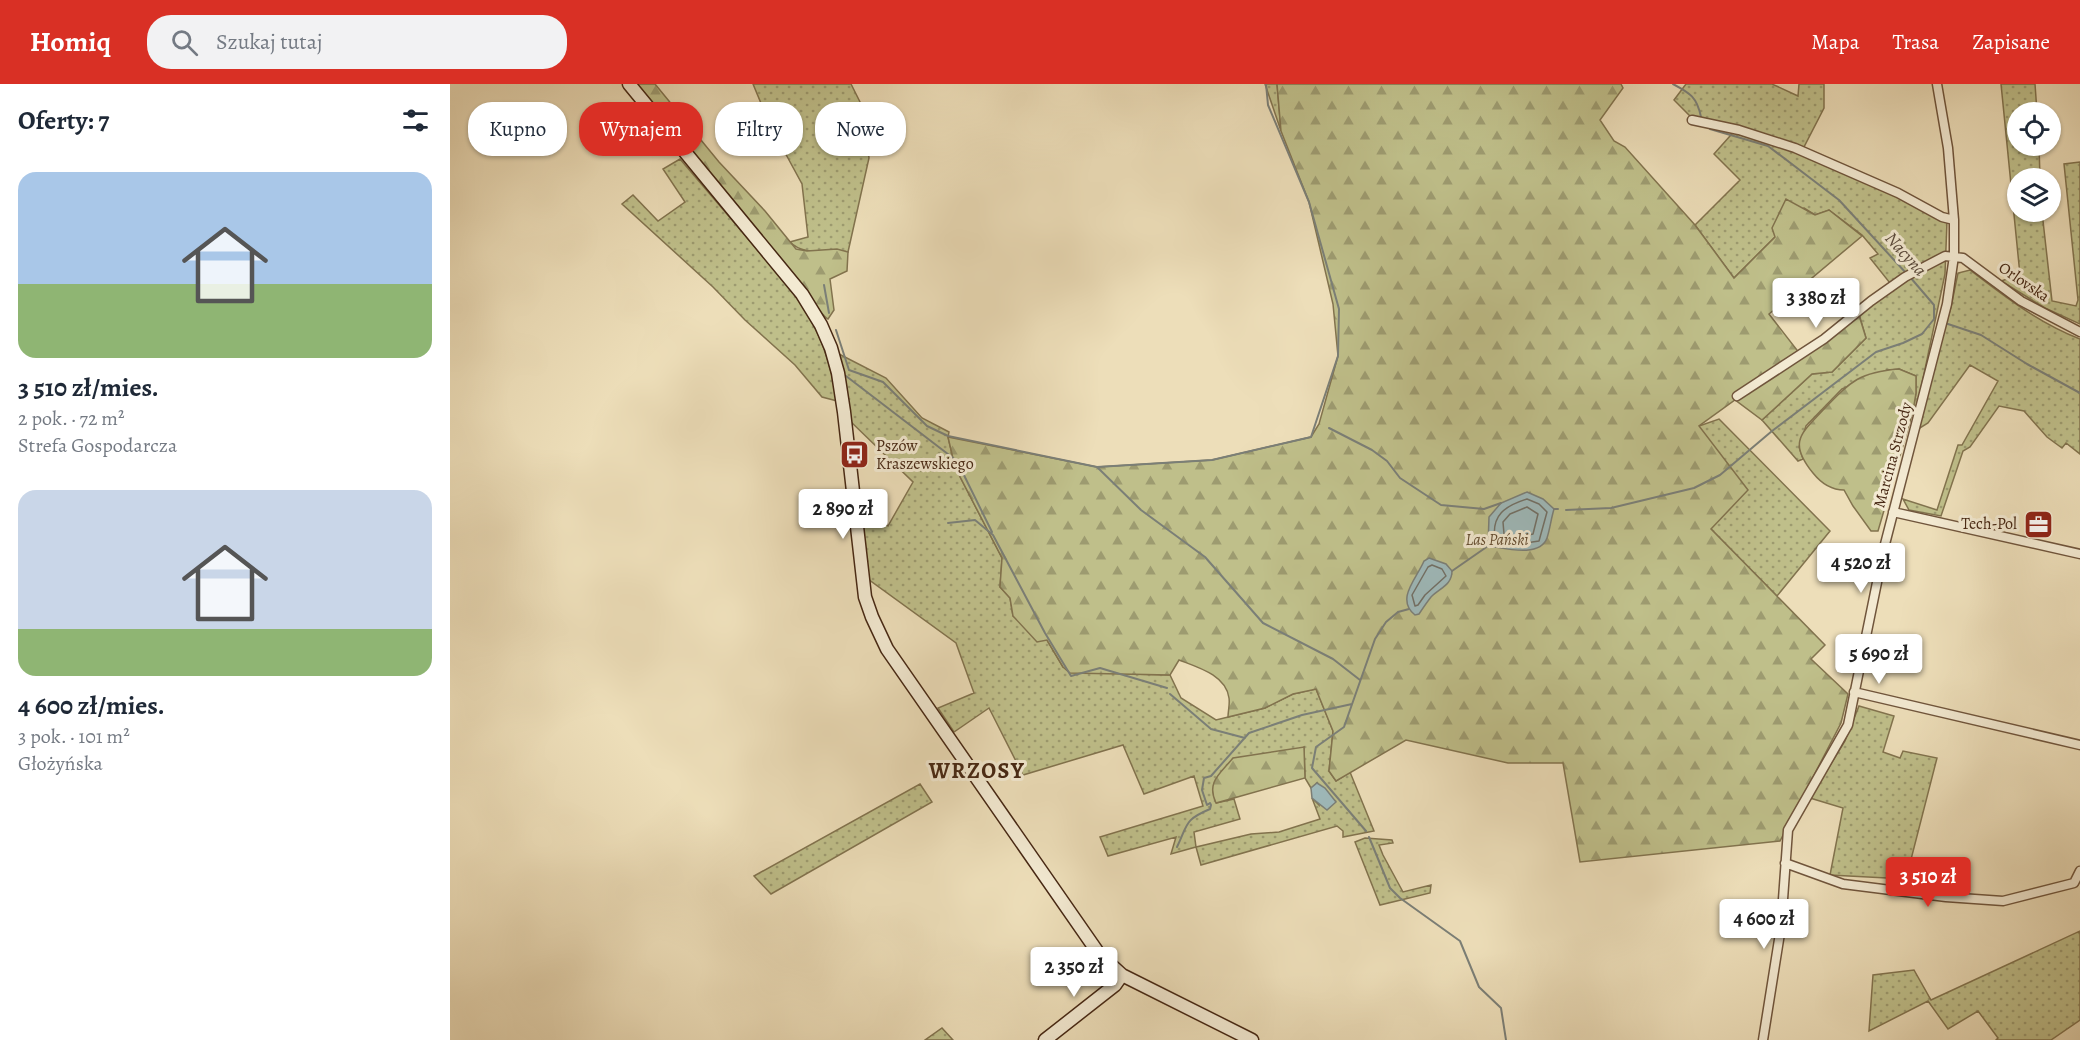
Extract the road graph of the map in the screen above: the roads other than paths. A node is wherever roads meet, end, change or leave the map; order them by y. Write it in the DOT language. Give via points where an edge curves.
graph roads {
  1 [pos="629,84"];
  2 [pos="1937,84"];
  3 [pos="1692,120"];
  4 [pos="1954,220"];
  5 [pos="1954,256"];
  6 [pos="2080,332"];
  7 [pos="1737,396"];
  8 [pos="1893,512"];
  9 [pos="2080,554"];
  10 [pos="1854,692"];
  11 [pos="2080,745"];
  12 [pos="1786,859"];
  13 [pos="2080,871"];
  14 [pos="1118,972"];
  15 [pos="1045,1040"];
  16 [pos="1252,1040"];
  17 [pos="1763,1040"];
  1 -- 14 [label="street" via="802,294 821,325 838,373 865,597 878,632 1090,943"];
  2 -- 4 [label="street, Marcina Strzody"];
  3 -- 4 [label="street" via="1795,148"];
  4 -- 5 [label="street, Marcina Strzody"];
  5 -- 6 [label="street, Orlovska" via="2039,311"];
  5 -- 7 [label="street" via="1945,255 1907,275 1824,339"];
  5 -- 8 [label="street, Marcina Strzody" via="1942,328"];
  8 -- 9 [label="street"];
  8 -- 10 [label="street, Marcina Strzody"];
  10 -- 11 [label="street"];
  10 -- 12 [label="street, Marcina Strzody" via="1848,724 1788,830"];
  12 -- 13 [label="street" via="1821,877 1855,886 2003,901 2074,883"];
  12 -- 17 [label="street, Marcina Strzody" via="1781,927"];
  14 -- 15 [label="street" via="1115,985"];
  14 -- 16 [label="street"];
}
